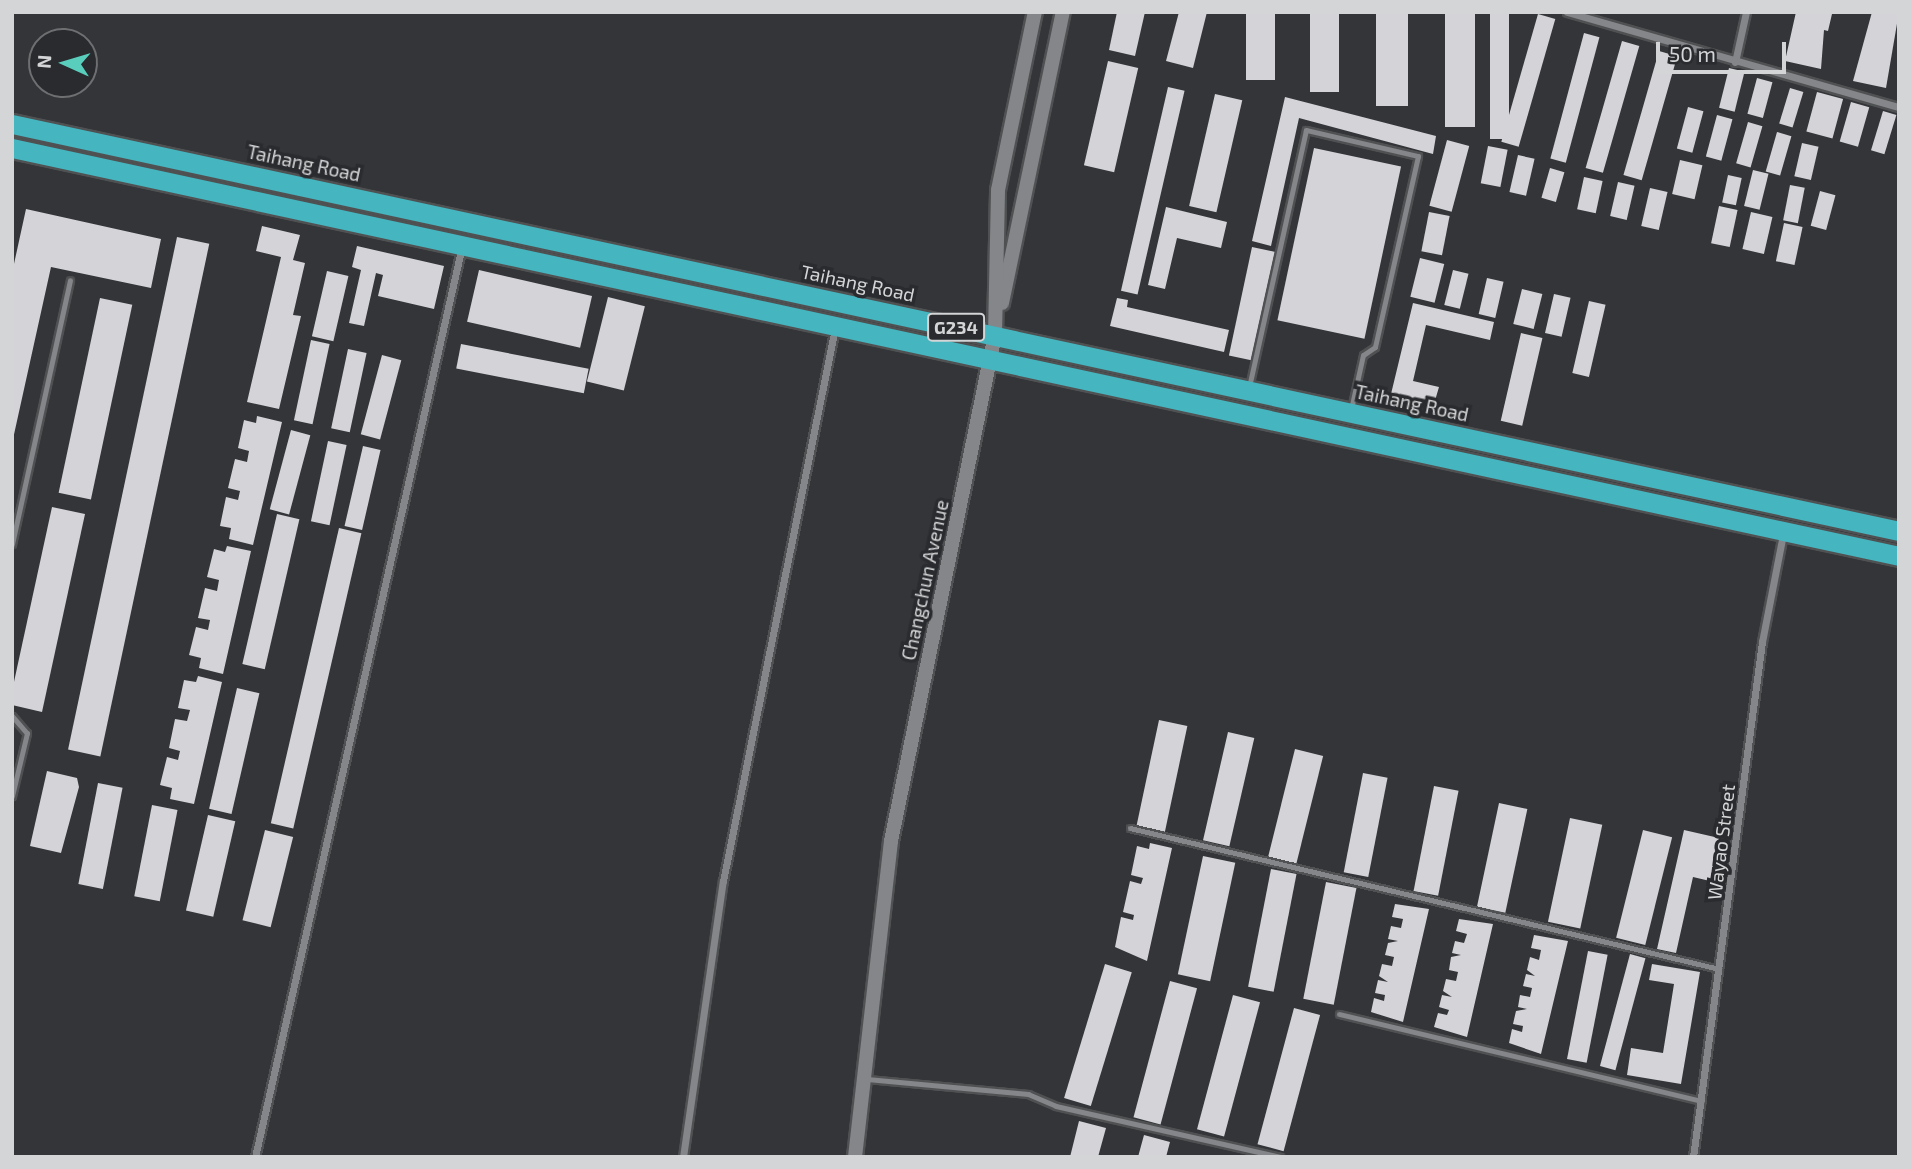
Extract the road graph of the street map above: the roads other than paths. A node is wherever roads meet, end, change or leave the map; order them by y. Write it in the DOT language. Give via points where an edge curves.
graph roads {
  1 [pos="1035,12"];
  2 [pos="1063,12"];
  3 [pos="1567,12"];
  4 [pos="1746,12"];
  5 [pos="1735,62"];
  6 [pos="1899,107"];
  7 [pos="12,124"];
  8 [pos="12,148"];
  9 [pos="463,245"];
  10 [pos="70,280"];
  11 [pos="836,326"];
  12 [pos="995,335"];
  13 [pos="990,359"];
  14 [pos="1248,390"];
  15 [pos="1350,413"];
  16 [pos="1899,531"];
  17 [pos="1784,532"];
  18 [pos="12,544"];
  19 [pos="1899,556"];
  20 [pos="12,716"];
  21 [pos="12,796"];
  22 [pos="1130,828"];
  23 [pos="1721,970"];
  24 [pos="1339,1014"];
  25 [pos="864,1079"];
  26 [pos="1702,1101"];
  27 [pos="255,1157"];
  28 [pos="683,1157"];
  29 [pos="855,1157"];
  30 [pos="1280,1157"];
  31 [pos="1693,1157"];
  1 -- 12 [label="main road, Changchun Avenue" via="998,190"];
  2 -- 12 [label="main road"];
  3 -- 5 [label="street"];
  4 -- 5 [label="street"];
  5 -- 6 [label="street"];
  7 -- 12 [label="highway, Taihang Road / G234"];
  8 -- 9 [label="highway, G234"];
  9 -- 11 [label="highway, G234"];
  9 -- 27 [label="street"];
  10 -- 18 [label="lane"];
  11 -- 13 [label="highway, G234"];
  11 -- 28 [label="street" via="723,881"];
  12 -- 13 [label="main road, Changchun Avenue"];
  12 -- 14 [label="highway, Taihang Road / G234"];
  13 -- 17 [label="highway, G234"];
  13 -- 25 [label="main road, Changchun Avenue" via="891,841"];
  14 -- 15 [label="highway, Taihang Road / G234"];
  14 -- 15 [label="lane" via="1306,130 1418,156 1375,347 1363,355"];
  15 -- 16 [label="highway, Taihang Road / G234"];
  17 -- 19 [label="highway, G234"];
  17 -- 23 [label="street, Wayao Street" via="1762,642"];
  20 -- 21 [label="lane" via="27,733"];
  22 -- 23 [label="lane"];
  23 -- 26 [label="street, Wayao Street"];
  24 -- 26 [label="lane"];
  25 -- 29 [label="main road, Changchun Avenue"];
  25 -- 30 [label="lane" via="1028,1094 1056,1106"];
  26 -- 31 [label="street, Wayao Street"];
}
